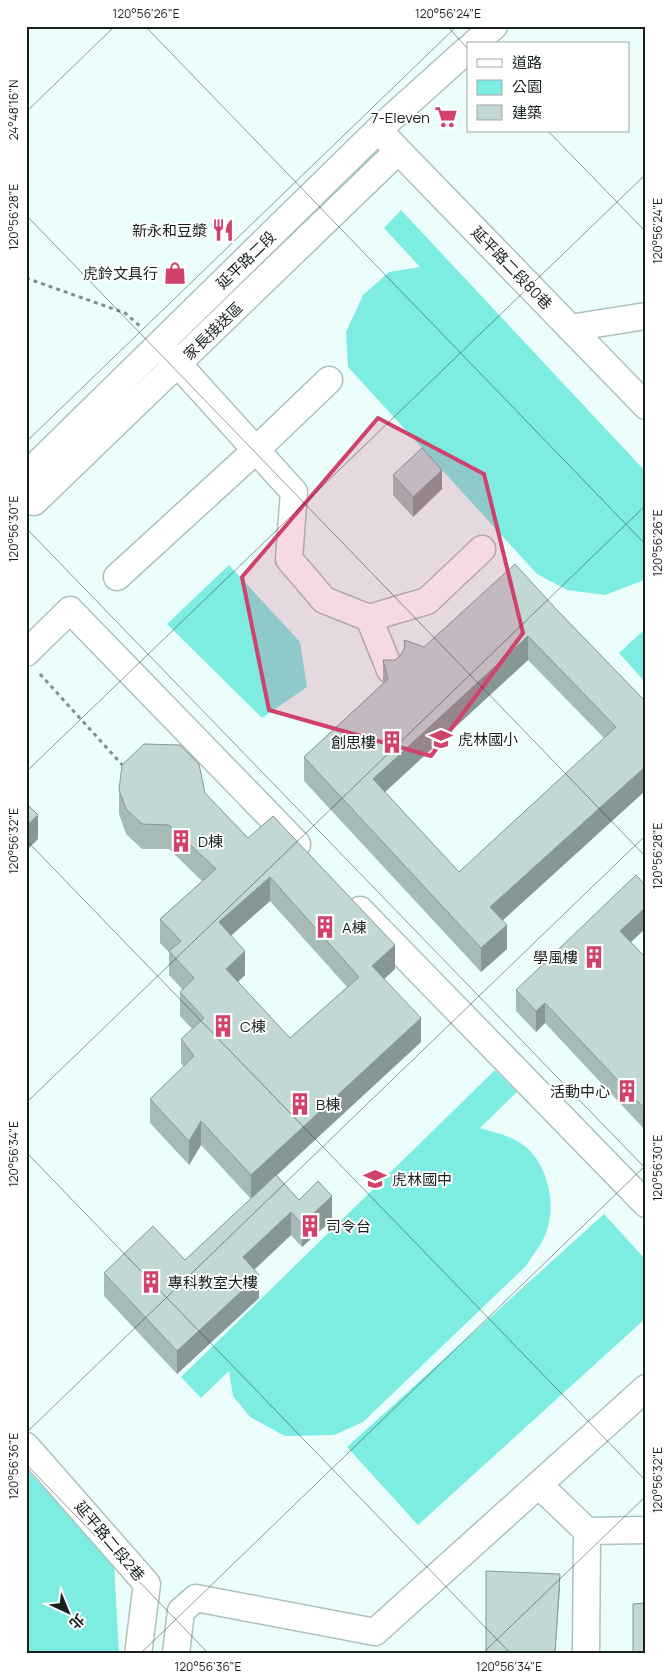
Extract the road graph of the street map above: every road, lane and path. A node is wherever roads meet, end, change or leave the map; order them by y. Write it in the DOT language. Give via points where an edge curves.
graph roads {
  1 [pos="494,26"];
  2 [pos="476,42"];
  3 [pos="467,50"];
  4 [pos="378,130"];
  5 [pos="398,151"];
  6 [pos="26,278"];
  7 [pos="646,316"];
  8 [pos="570,328"];
  9 [pos="160,344"];
  10 [pos="179,365"];
  11 [pos="329,380"];
  12 [pos="646,406"];
  13 [pos="256,450"];
  14 [pos="26,475"];
  15 [pos="26,494"];
  16 [pos="482,549"];
  17 [pos="117,577"];
  18 [pos="369,618"];
  19 [pos="33,663"];
  20 [pos="390,670"];
  21 [pos="128,771"];
  22 [pos="313,861"];
  23 [pos="341,889"];
  24 [pos="646,1204"];
  25 [pos="646,1388"];
  26 [pos="26,1446"];
  27 [pos="539,1485"];
  28 [pos="646,1530"];
  29 [pos="587,1532"];
  30 [pos="138,1654"];
  31 [pos="176,1654"];
  32 [pos="586,1654"];
  1 -- 2 [label="street"];
  3 -- 4 [label="street, 延平路二段"];
  4 -- 5 [label="street, 延平路二段80巷"];
  4 -- 9 [label="street, 延平路二段"];
  5 -- 8 [label="street, 延平路二段80巷"];
  5 -- 10 [label="street, 家長接送區"];
  6 -- 9 [label="path" via="125,313"];
  7 -- 8 [label="street"];
  8 -- 12 [label="street, 延平路二段80巷"];
  9 -- 10 [label="street"];
  9 -- 14 [label="street, 延平路二段"];
  10 -- 13 [label="street"];
  10 -- 15 [label="street, 家長接送區" via="34,502"];
  11 -- 13 [label="street"];
  13 -- 17 [label="street"];
  13 -- 18 [label="street" via="294,492 289,559 324,600"];
  16 -- 18 [label="street" via="427,601"];
  18 -- 20 [label="street"];
  19 -- 21 [label="path"];
  19 -- 22 [label="street" via="70,610"];
  23 -- 24 [label="street"];
  25 -- 27 [label="street"];
  26 -- 30 [label="street, 延平路二段2巷" via="147,1584"];
  27 -- 29 [label="street"];
  27 -- 31 [label="street" via="375,1632 196,1598 181,1611"];
  28 -- 29 [label="street"];
  29 -- 32 [label="street"];
}
